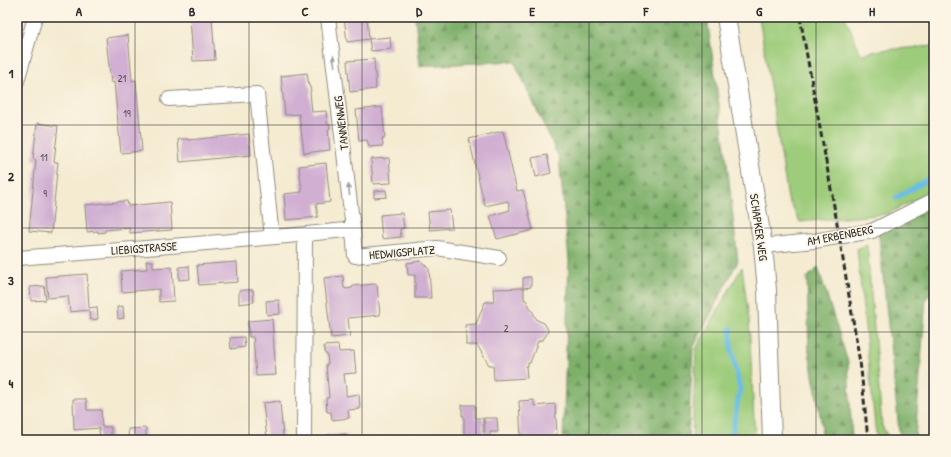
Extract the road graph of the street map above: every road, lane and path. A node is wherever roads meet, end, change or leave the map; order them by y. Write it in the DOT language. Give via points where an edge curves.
graph roads {
  1 [pos="35,17"];
  2 [pos="328,17"];
  3 [pos="726,17"];
  4 [pos="17,82"];
  5 [pos="169,99"];
  6 [pos="934,200"];
  7 [pos="353,229"];
  8 [pos="304,234"];
  9 [pos="272,237"];
  10 [pos="763,246"];
  11 [pos="17,258"];
  12 [pos="499,258"];
  13 [pos="304,440"];
  14 [pos="772,440"];
  1 -- 4 [label="street"];
  7 -- 2 [label="street, TANNENWEG, one-way"];
  3 -- 10 [label="street, SCHAPKER WEG"];
  5 -- 9 [label="street" via="257,94"];
  6 -- 10 [label="street, AM ERBENBERG" via="872,231"];
  7 -- 8 [label="street, LIEBIGSTRASSE"];
  7 -- 12 [label="street, HEDWIGSPLATZ" via="355,256 437,248"];
  8 -- 9 [label="street, LIEBIGSTRASSE"];
  8 -- 13 [label="street"];
  9 -- 11 [label="street, LIEBIGSTRASSE"];
  10 -- 14 [label="street, SCHAPKER WEG"];
}
